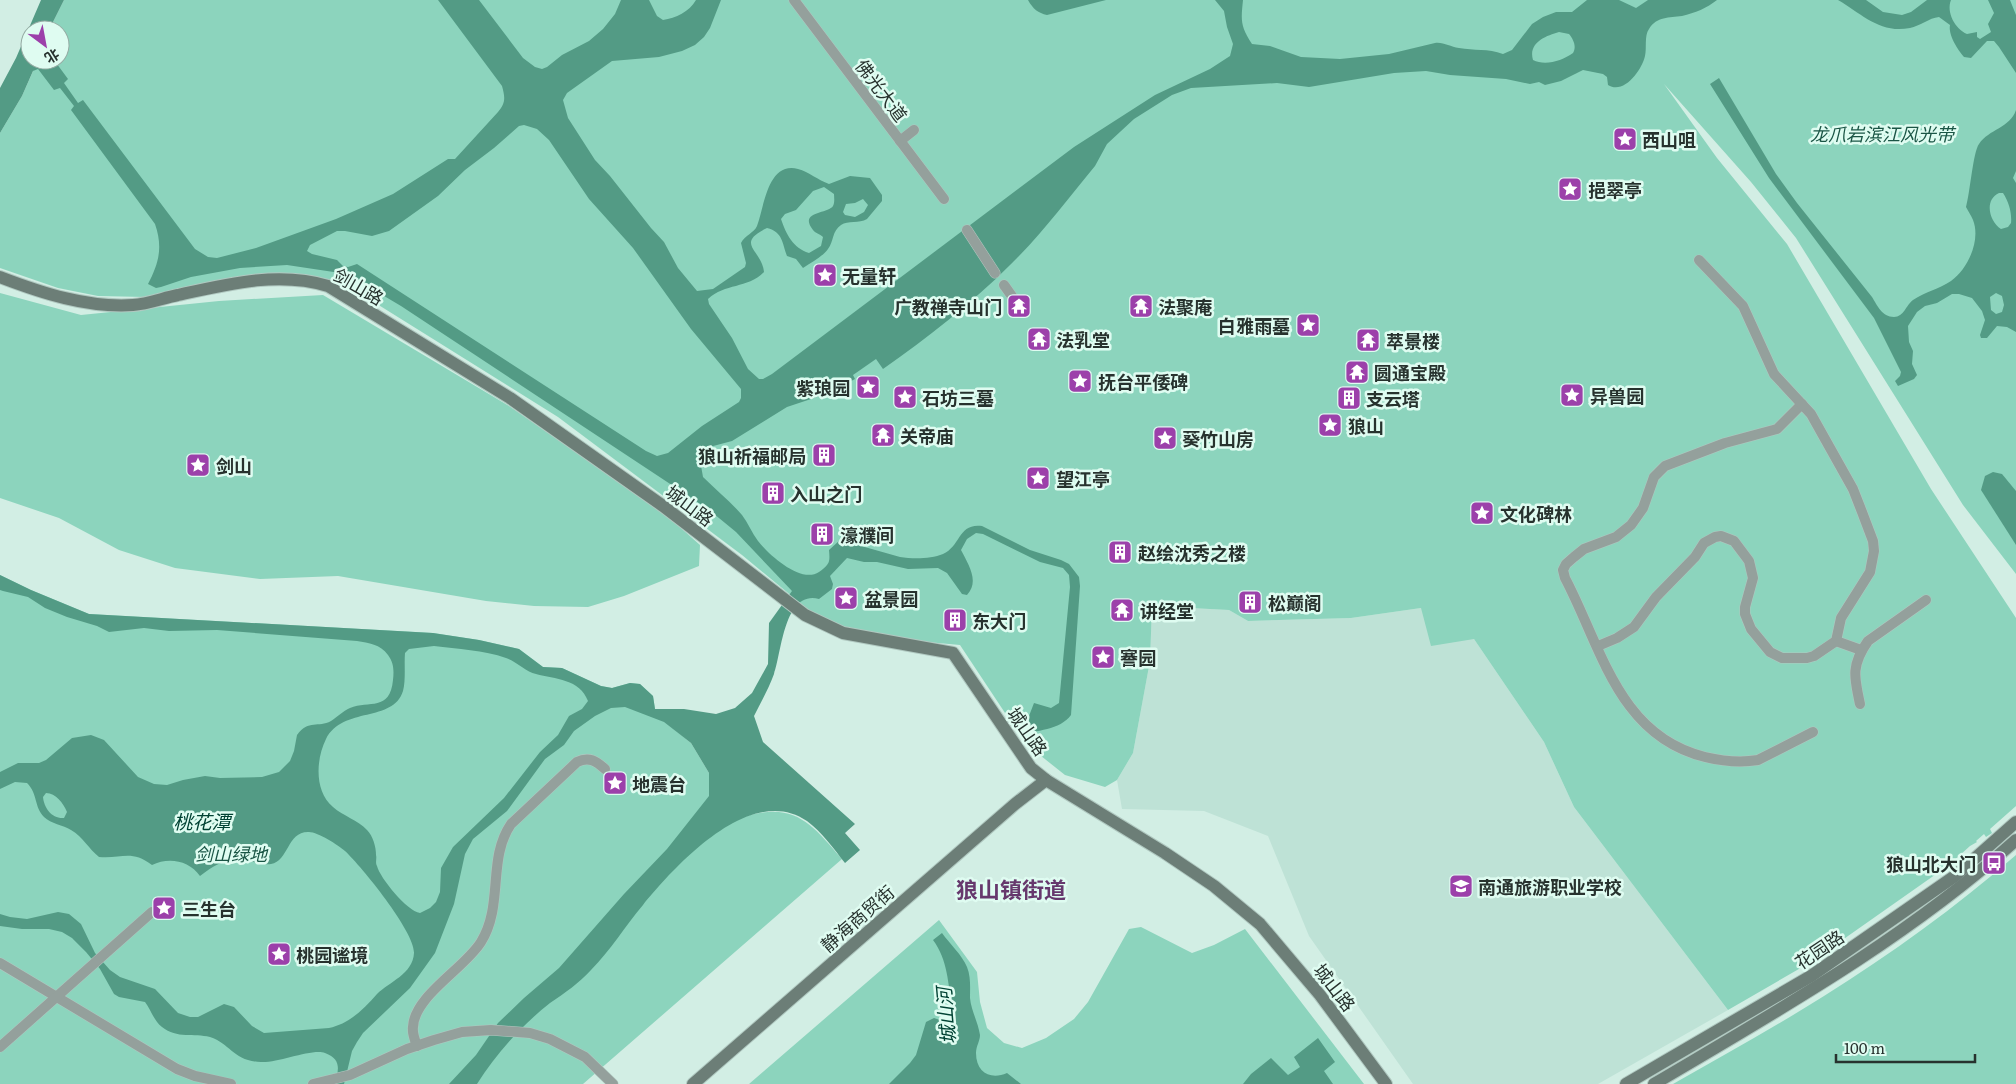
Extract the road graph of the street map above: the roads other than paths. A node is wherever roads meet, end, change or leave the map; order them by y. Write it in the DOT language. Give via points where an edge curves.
graph roads {
  1 [pos="794,0"];
  2 [pos="914,130"];
  3 [pos="900,141"];
  4 [pos="944,199"];
  5 [pos="967,230"];
  6 [pos="1699,260"];
  7 [pos="995,273"];
  8 [pos="0,277"];
  9 [pos="1004,285"];
  10 [pos="1014,299"];
  11 [pos="1802,404"];
  12 [pos="628,482"];
  13 [pos="1926,600"];
  14 [pos="1836,641"];
  15 [pos="1598,646"];
  16 [pos="1861,650"];
  17 [pos="1860,704"];
  18 [pos="1813,732"];
  19 [pos="606,769"];
  20 [pos="1046,780"];
  21 [pos="2016,822"];
  22 [pos="2016,840"];
  23 [pos="152,912"];
  24 [pos="0,962"];
  25 [pos="56,997"];
  26 [pos="417,1046"];
  27 [pos="0,1047"];
  28 [pos="231,1084"];
  29 [pos="313,1084"];
  30 [pos="613,1084"];
  31 [pos="693,1084"];
  32 [pos="1386,1084"];
  33 [pos="1626,1084"];
  34 [pos="1654,1084"];
  1 -- 3 [label="street, 佛光大道"];
  2 -- 3 [label="street"];
  3 -- 4 [label="street, 佛光大道"];
  5 -- 7 [label="street"];
  6 -- 11 [label="street" via="1742,306 1774,374"];
  8 -- 12 [label="street, 剑山路" via="50,294 102,306 135,305 254,280 302,280 328,286 510,398"];
  9 -- 10 [label="street"];
  11 -- 14 [label="street" via="1812,414 1853,489 1873,541 1870,572 1841,618"];
  11 -- 15 [label="street" via="1777,429 1725,443 1665,466 1654,477 1643,508 1631,525 1616,537 1584,549 1566,564 1563,570 1565,578"];
  12 -- 20 [label="street, 城山路" via="806,615 843,633 953,653 1031,768"];
  13 -- 16 [label="street" via="1868,641"];
  14 -- 15 [label="street" via="1808,658 1782,658 1770,652 1751,629 1745,614 1753,578 1749,561 1734,541 1721,536 1704,543 1634,627"];
  14 -- 16 [label="street"];
  15 -- 18 [label="street" via="1618,690 1631,709 1661,738 1690,754 1722,760 1758,760"];
  16 -- 17 [label="street" via="1854,672"];
  19 -- 26 [label="street" via="589,758 577,762 511,824 498,854 491,921 474,952 421,1004 413,1027"];
  20 -- 31 [label="street, 静海商贸街"];
  20 -- 32 [label="street, 城山路" via="1165,853 1214,886 1260,924 1320,995"];
  21 -- 33 [label="street, 花园路" via="1955,876 1811,976"];
  22 -- 34 [label="street, 花园路" via="1949,896 1818,987"];
  23 -- 25 [label="street"];
  24 -- 25 [label="street"];
  25 -- 27 [label="street"];
  25 -- 28 [label="street" via="177,1069"];
  26 -- 29 [label="street" via="350,1075"];
  26 -- 30 [label="street" via="462,1032 523,1032 570,1048 585,1057"];
}
